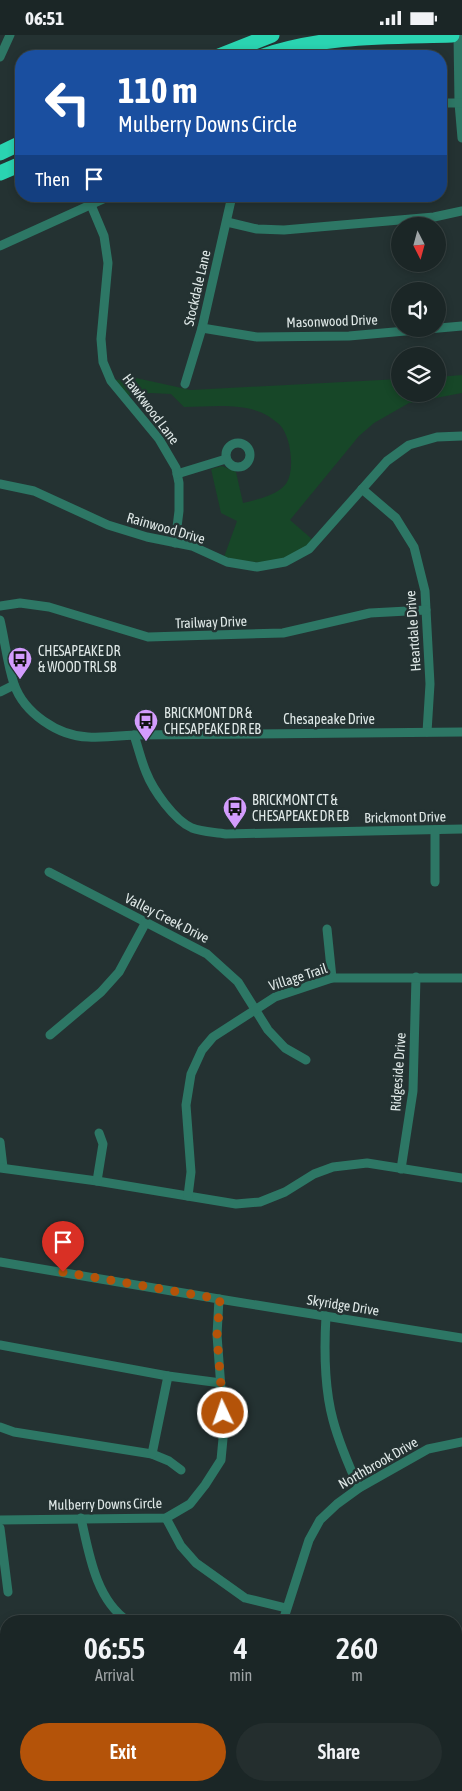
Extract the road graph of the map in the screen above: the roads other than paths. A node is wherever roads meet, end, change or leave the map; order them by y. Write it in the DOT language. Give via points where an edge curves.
graph roads {
  1 [pos="10,35"];
  2 [pos="272,35"];
  3 [pos="436,35"];
  4 [pos="452,35"];
  5 [pos="458,35"];
  6 [pos="234,50"];
  7 [pos="281,50"];
  8 [pos="0,57"];
  9 [pos="447,103"];
  10 [pos="460,103"];
  11 [pos="462,138"];
  12 [pos="15,146"];
  13 [pos="0,153"];
  14 [pos="15,166"];
  15 [pos="0,173"];
  16 [pos="97,202"];
  17 [pos="231,202"];
  18 [pos="91,205"];
  19 [pos="462,211"];
  20 [pos="227,222"];
  21 [pos="0,246"];
  22 [pos="462,326"];
  23 [pos="202,328"];
  24 [pos="185,384"];
  25 [pos="462,436"];
  26 [pos="226,459"];
  27 [pos="177,474"];
  28 [pos="0,484"];
  29 [pos="362,489"];
  30 [pos="175,543"];
  31 [pos="0,606"];
  32 [pos="426,610"];
  33 [pos="0,620"];
  34 [pos="14,685"];
  35 [pos="0,692"];
  36 [pos="427,732"];
  37 [pos="462,732"];
  38 [pos="134,735"];
  39 [pos="462,829"];
  40 [pos="435,830"];
  41 [pos="50,872"];
  42 [pos="436,882"];
  43 [pos="146,922"];
  44 [pos="327,929"];
  45 [pos="416,977"];
  46 [pos="332,978"];
  47 [pos="462,978"];
  48 [pos="254,1009"];
  49 [pos="50,1035"];
  50 [pos="306,1060"];
  51 [pos="99,1133"];
  52 [pos="0,1142"];
  53 [pos="2,1167"];
  54 [pos="401,1169"];
  55 [pos="462,1178"];
  56 [pos="97,1181"];
  57 [pos="188,1196"];
  58 [pos="0,1262"];
  59 [pos="220,1299"];
  60 [pos="326,1317"];
  61 [pos="462,1337"];
  62 [pos="0,1345"];
  63 [pos="168,1376"];
  64 [pos="221,1383"];
  65 [pos="0,1427"];
  66 [pos="462,1442"];
  67 [pos="152,1454"];
  68 [pos="181,1470"];
  69 [pos="359,1488"];
  70 [pos="82,1518"];
  71 [pos="166,1518"];
  72 [pos="0,1520"];
  73 [pos="0,1528"];
  74 [pos="8,1592"];
  75 [pos="286,1608"];
  76 [pos="119,1615"];
  77 [pos="284,1615"];
  1 -- 8 [label="street"];
  2 -- 6 [label="highway"];
  3 -- 4 [label="highway"];
  3 -- 7 [label="highway" via="361,37"];
  5 -- 10 [label="street"];
  9 -- 10 [label="street"];
  10 -- 11 [label="street"];
  12 -- 13 [label="highway"];
  14 -- 15 [label="highway"];
  16 -- 18 [label="street"];
  17 -- 20 [label="street, Stockdale Lane"];
  18 -- 21 [label="street"];
  18 -- 27 [label="street, Hawkwood Lane" via="104,236 108,263 101,339 103,362 111,381 159,439"];
  19 -- 20 [label="street" via="434,217 284,230 257,229"];
  20 -- 23 [label="street, Stockdale Lane"];
  22 -- 23 [label="street, Masonwood Drive" via="349,336 257,337"];
  23 -- 24 [label="street, Stockdale Lane"];
  25 -- 29 [label="street, Rainwood Drive" via="437,437 409,445 387,461"];
  26 -- 27 [label="street"];
  27 -- 30 [label="street, Hawkwood Lane" via="179,511"];
  28 -- 30 [label="street, Rainwood Drive" via="34,491 108,525"];
  29 -- 30 [label="street, Rainwood Drive" via="309,549 285,562 257,567 227,562 192,546"];
  29 -- 32 [label="street, Heartdale Drive" via="396,518 414,547 425,591"];
  31 -- 32 [label="street, Trailway Drive" via="20,603 49,607 148,637 283,633 370,613"];
  32 -- 36 [label="street, Heartdale Drive" via="430,684"];
  33 -- 34 [label="street, Chesapeake Drive"];
  34 -- 35 [label="street"];
  34 -- 38 [label="street, Chesapeake Drive" via="35,714 72,735"];
  36 -- 37 [label="street, Chesapeake Drive"];
  36 -- 38 [label="street, Chesapeake Drive"];
  38 -- 40 [label="street, Brickmont Drive" via="146,773 176,817 191,827 226,834"];
  39 -- 40 [label="street, Brickmont Drive"];
  40 -- 42 [label="street"];
  41 -- 43 [label="street, Valley Creek Drive"];
  43 -- 48 [label="street, Valley Creek Drive" via="207,954 238,983"];
  43 -- 49 [label="street" via="119,971 101,993"];
  44 -- 46 [label="street"];
  45 -- 46 [label="street, Village Trail"];
  45 -- 47 [label="street, Village Trail"];
  45 -- 54 [label="street, Ridgeside Drive" via="413,1091"];
  46 -- 48 [label="street, Village Trail" via="274,997"];
  48 -- 50 [label="street, Valley Creek Drive" via="284,1048"];
  48 -- 57 [label="street, Village Trail" via="213,1037 202,1050 191,1074 186,1105 191,1172"];
  51 -- 56 [label="street" via="103,1144"];
  52 -- 53 [label="street"];
  53 -- 56 [label="street"];
  54 -- 55 [label="street"];
  54 -- 57 [label="street" via="367,1163 333,1167 260,1202 236,1204"];
  56 -- 57 [label="street"];
  58 -- 59 [label="street"];
  59 -- 60 [label="street, Skyridge Drive"];
  59 -- 64 [label="street, Mulberry Downs Circle" via="217,1335"];
  60 -- 61 [label="street, Skyridge Drive"];
  60 -- 69 [label="street" via="324,1345 333,1419"];
  62 -- 63 [label="street"];
  63 -- 64 [label="street"];
  63 -- 67 [label="street"];
  64 -- 71 [label="street, Mulberry Downs Circle" via="224,1428 221,1460 190,1504"];
  65 -- 67 [label="street"];
  66 -- 69 [label="street, Northbrook Drive" via="428,1449"];
  67 -- 68 [label="street"];
  69 -- 75 [label="street, Northbrook Drive" via="320,1520 309,1540"];
  70 -- 71 [label="street, Mulberry Downs Circle"];
  70 -- 72 [label="street, Mulberry Downs Circle"];
  70 -- 76 [label="street" via="90,1560"];
  71 -- 75 [label="street" via="181,1546 196,1563 245,1597"];
  73 -- 74 [label="street"];
  75 -- 77 [label="street, Northbrook Drive"];
}
